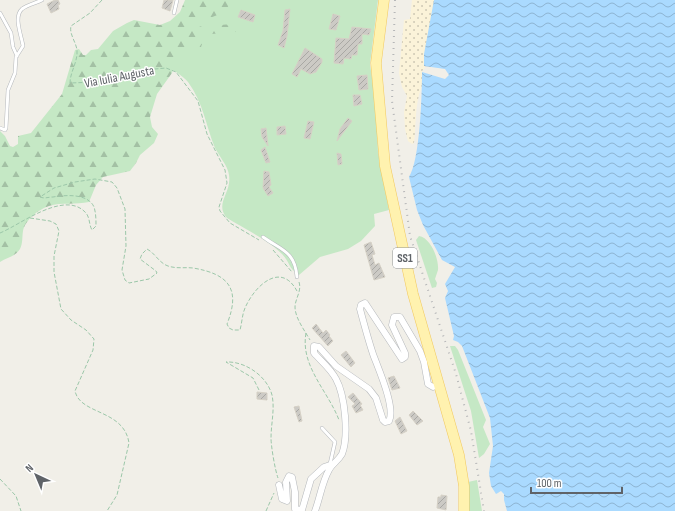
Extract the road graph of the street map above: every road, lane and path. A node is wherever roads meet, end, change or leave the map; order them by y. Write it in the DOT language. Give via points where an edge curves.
graph roads {
  1 [pos="42,0"];
  2 [pos="102,0"];
  3 [pos="177,0"];
  4 [pos="384,0"];
  5 [pos="0,13"];
  6 [pos="174,13"];
  7 [pos="17,56"];
  8 [pos="0,128"];
  9 [pos="29,218"];
  10 [pos="0,233"];
  11 [pos="263,237"];
  12 [pos="262,242"];
  13 [pos="273,249"];
  14 [pos="297,277"];
  15 [pos="298,292"];
  16 [pos="306,333"];
  17 [pos="314,349"];
  18 [pos="440,385"];
  19 [pos="259,390"];
  20 [pos="322,428"];
  21 [pos="346,430"];
  22 [pos="332,464"];
  23 [pos="0,479"];
  24 [pos="280,485"];
  25 [pos="21,511"];
  26 [pos="107,511"];
  27 [pos="266,511"];
  28 [pos="315,511"];
  29 [pos="464,511"];
  1 -- 7 [label="lane" via="23,8 19,13 18,22 23,46"];
  2 -- 12 [label="path, Via Iulia Augusta" via="90,13 71,26 77,49 70,83 98,82 121,73 155,69 166,68 176,72 198,101 207,134 225,170 227,183 220,211 230,223"];
  3 -- 6 [label="lane"];
  4 -- 18 [label="main road, SS1" via="376,63 385,166 413,294"];
  5 -- 7 [label="lane" via="12,35 12,47"];
  7 -- 8 [label="lane" via="8,90 6,128"];
  9 -- 10 [label="path"];
  9 -- 15 [label="path" via="49,208 74,206 87,214 92,230 96,226 91,203 72,196 40,197 60,186 95,179 107,180 117,188 125,210 126,246 122,270 125,280 130,283 149,279 157,273 140,259 147,249 168,266 192,268 221,277 232,287 233,295 227,324 233,330 240,330 243,313 250,299 271,279 279,276 289,279"];
  9 -- 26 [label="path" via="56,224 58,232 54,272 61,309 94,339 93,350 76,387 78,399 114,420 124,429 128,438 121,484"];
  11 -- 14 [label="lane" via="290,254"];
  13 -- 14 [label="path"];
  14 -- 15 [label="path" via="300,285"];
  15 -- 16 [label="path" via="295,307 297,317"];
  16 -- 17 [label="path"];
  16 -- 21 [label="path" via="310,366 334,407 341,426"];
  17 -- 18 [label="street" via="319,346 336,366 369,389 376,398 383,420 389,421 386,388 373,355 360,309 365,303 402,358 405,357 405,353 392,325 394,317 400,317 420,351 428,384 433,387"];
  17 -- 21 [label="street" via="336,380 343,399"];
  18 -- 29 [label="main road, SS1" via="459,455 464,486"];
  19 -- 24 [label="path" via="253,378 226,362 244,365 255,371 272,395 271,440"];
  20 -- 22 [label="lane" via="335,442"];
  21 -- 22 [label="street" via="343,451"];
  22 -- 24 [label="street" via="311,479 302,510 295,509 292,477 289,476 286,480 287,501 282,499"];
  22 -- 28 [label="street" via="324,480"];
  23 -- 25 [label="path" via="16,496"];
  24 -- 27 [label="path"];
}
